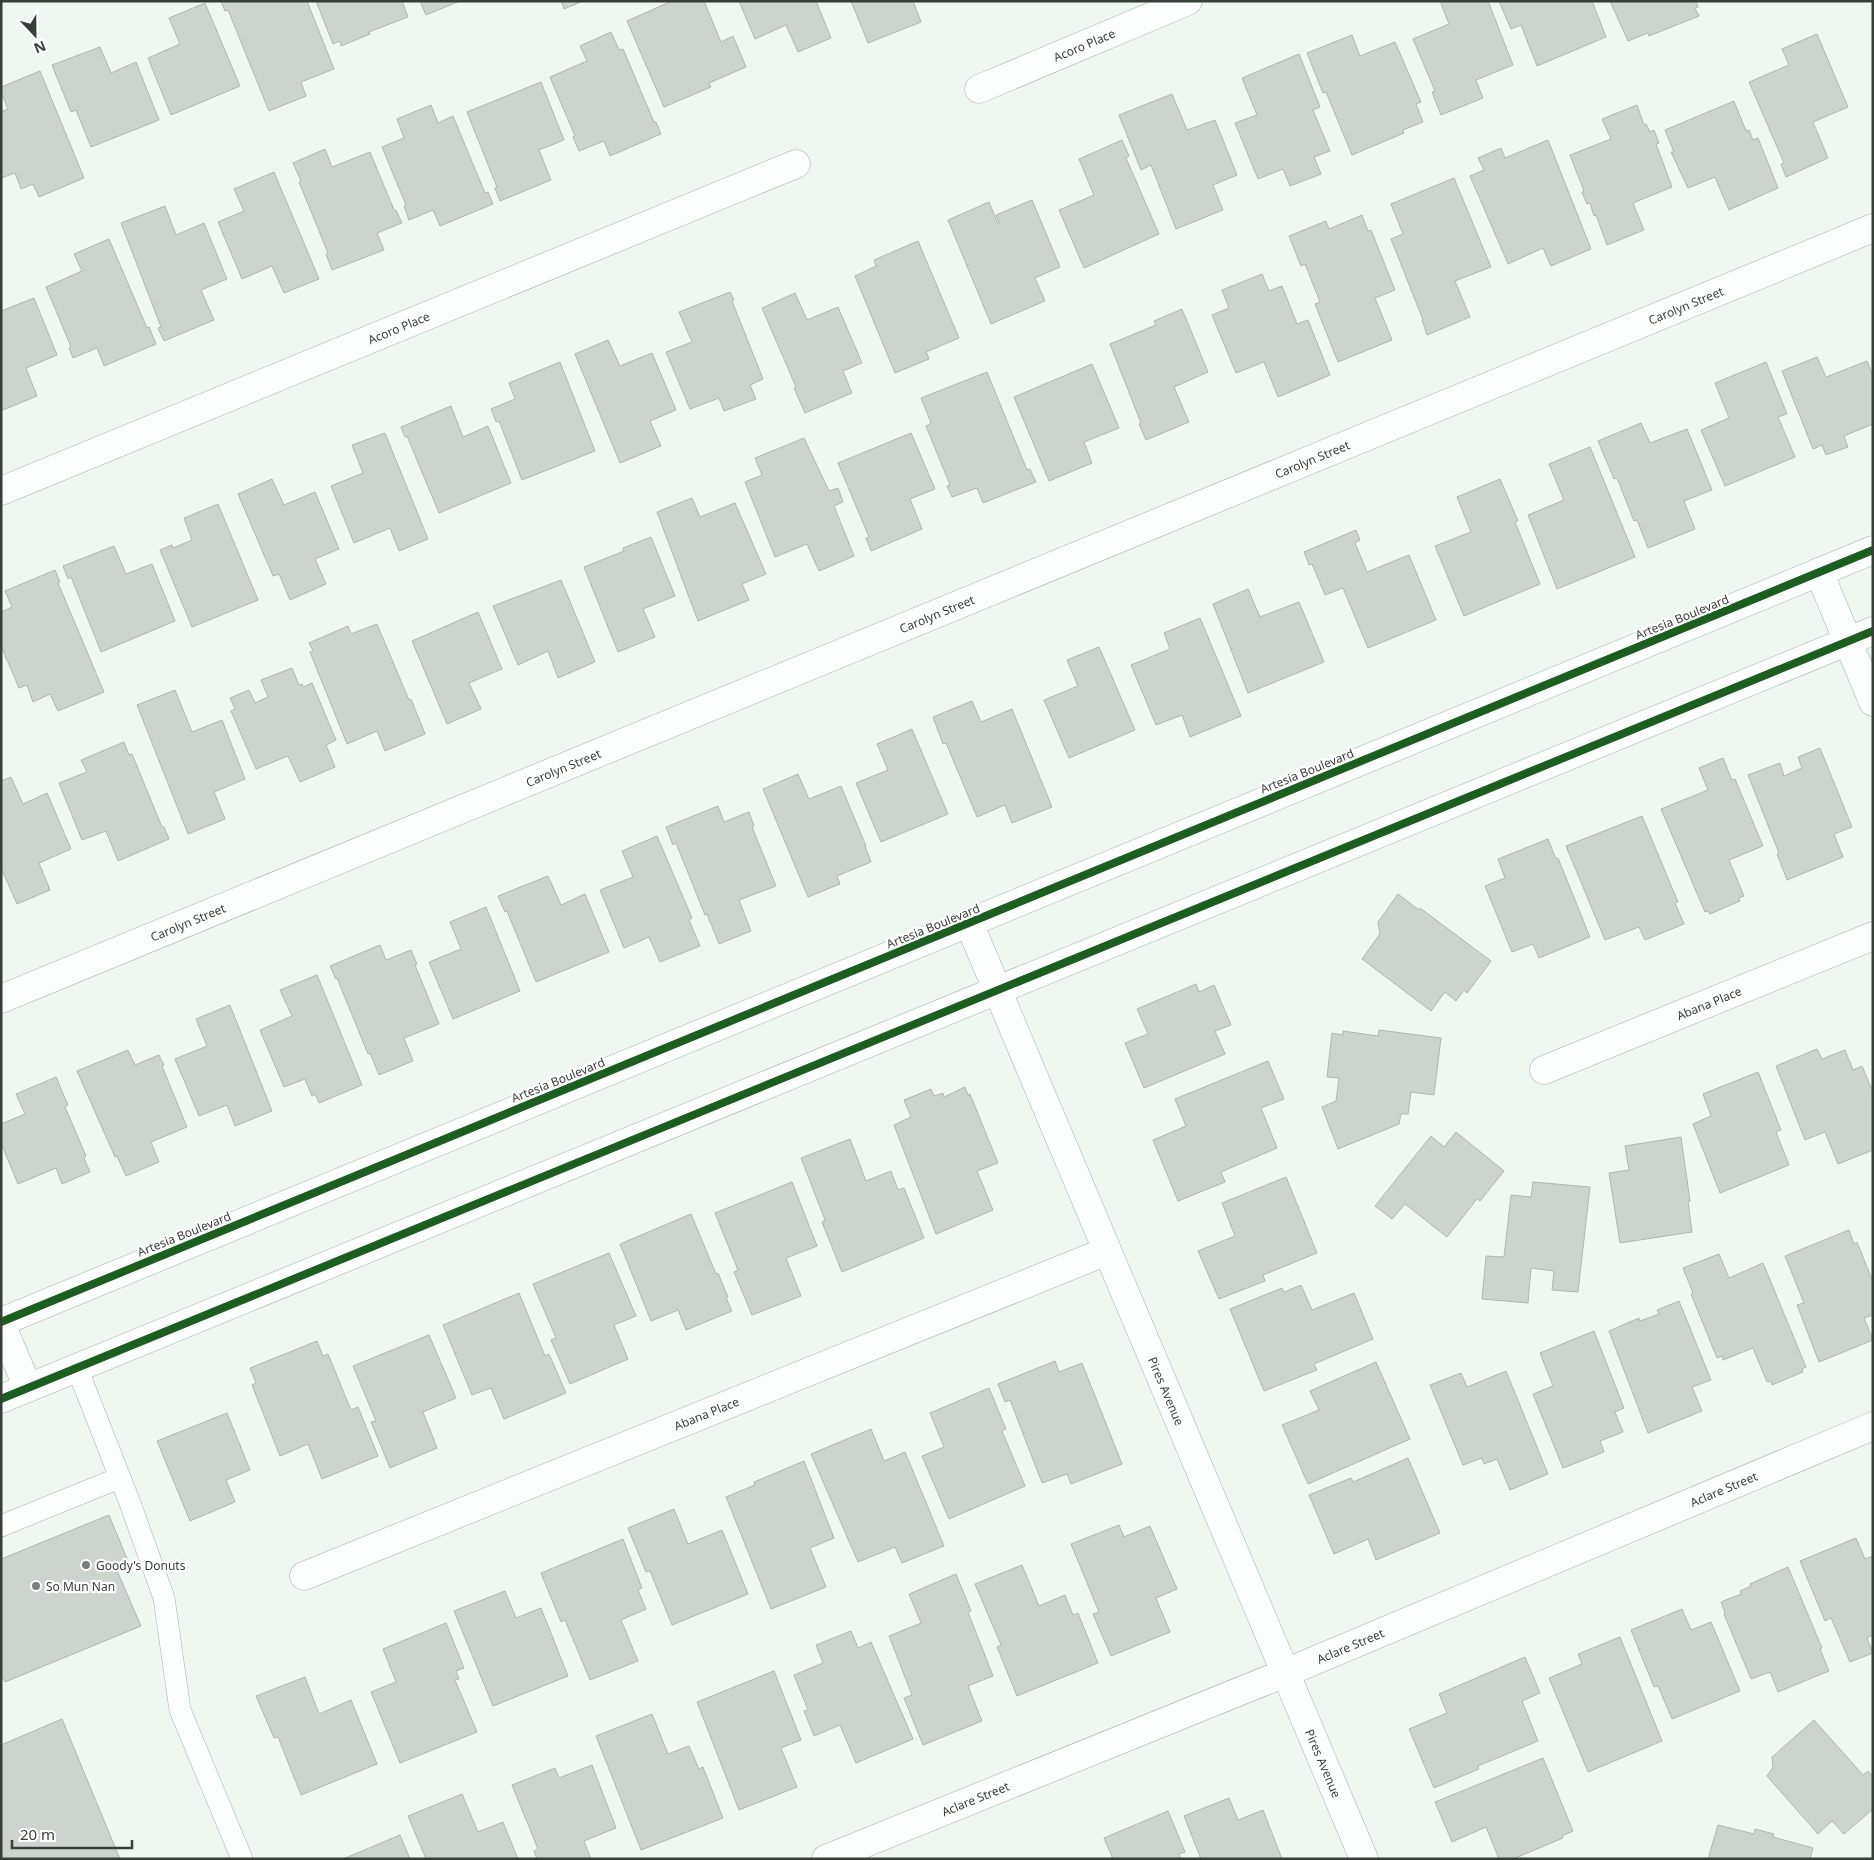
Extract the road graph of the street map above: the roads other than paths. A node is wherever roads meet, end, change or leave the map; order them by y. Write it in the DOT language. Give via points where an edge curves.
graph roads {
  1 [pos="1188,1"];
  2 [pos="979,88"];
  3 [pos="796,164"];
  4 [pos="1873,228"];
  5 [pos="1,490"];
  6 [pos="1873,550"];
  7 [pos="1819,572"];
  8 [pos="1873,631"];
  9 [pos="1848,642"];
  10 [pos="1873,702"];
  11 [pos="969,923"];
  12 [pos="1873,936"];
  13 [pos="997,991"];
  14 [pos="1,998"];
  15 [pos="1544,1070"];
  16 [pos="1108,1252"];
  17 [pos="1,1323"];
  18 [pos="77,1368"];
  19 [pos="28,1388"];
  20 [pos="1,1399"];
  21 [pos="1873,1426"];
  22 [pos="119,1478"];
  23 [pos="1,1526"];
  24 [pos="304,1576"];
  25 [pos="1285,1673"];
  26 [pos="242,1859"];
  27 [pos="826,1859"];
  28 [pos="1364,1859"];
  1 -- 2 [label="street, Acoro Place"];
  3 -- 5 [label="street, Acoro Place"];
  4 -- 14 [label="street, Carolyn Street"];
  6 -- 7 [label="street, Artesia Boulevard"];
  7 -- 9 [label="street"];
  7 -- 11 [label="street, Artesia Boulevard"];
  8 -- 9 [label="street"];
  9 -- 10 [label="street"];
  9 -- 13 [label="street"];
  11 -- 13 [label="street, Pires Avenue"];
  11 -- 17 [label="street, Artesia Boulevard"];
  12 -- 15 [label="street, Abana Place"];
  13 -- 16 [label="street, Pires Avenue"];
  13 -- 18 [label="street"];
  16 -- 24 [label="street, Abana Place"];
  16 -- 25 [label="street, Pires Avenue"];
  17 -- 19 [label="street"];
  18 -- 19 [label="street"];
  18 -- 22 [label="lane"];
  19 -- 20 [label="street"];
  21 -- 25 [label="street, Aclare Street"];
  22 -- 23 [label="lane"];
  22 -- 26 [label="lane" via="164,1598 180,1710"];
  25 -- 27 [label="street, Aclare Street"];
  25 -- 28 [label="street, Pires Avenue"];
}
